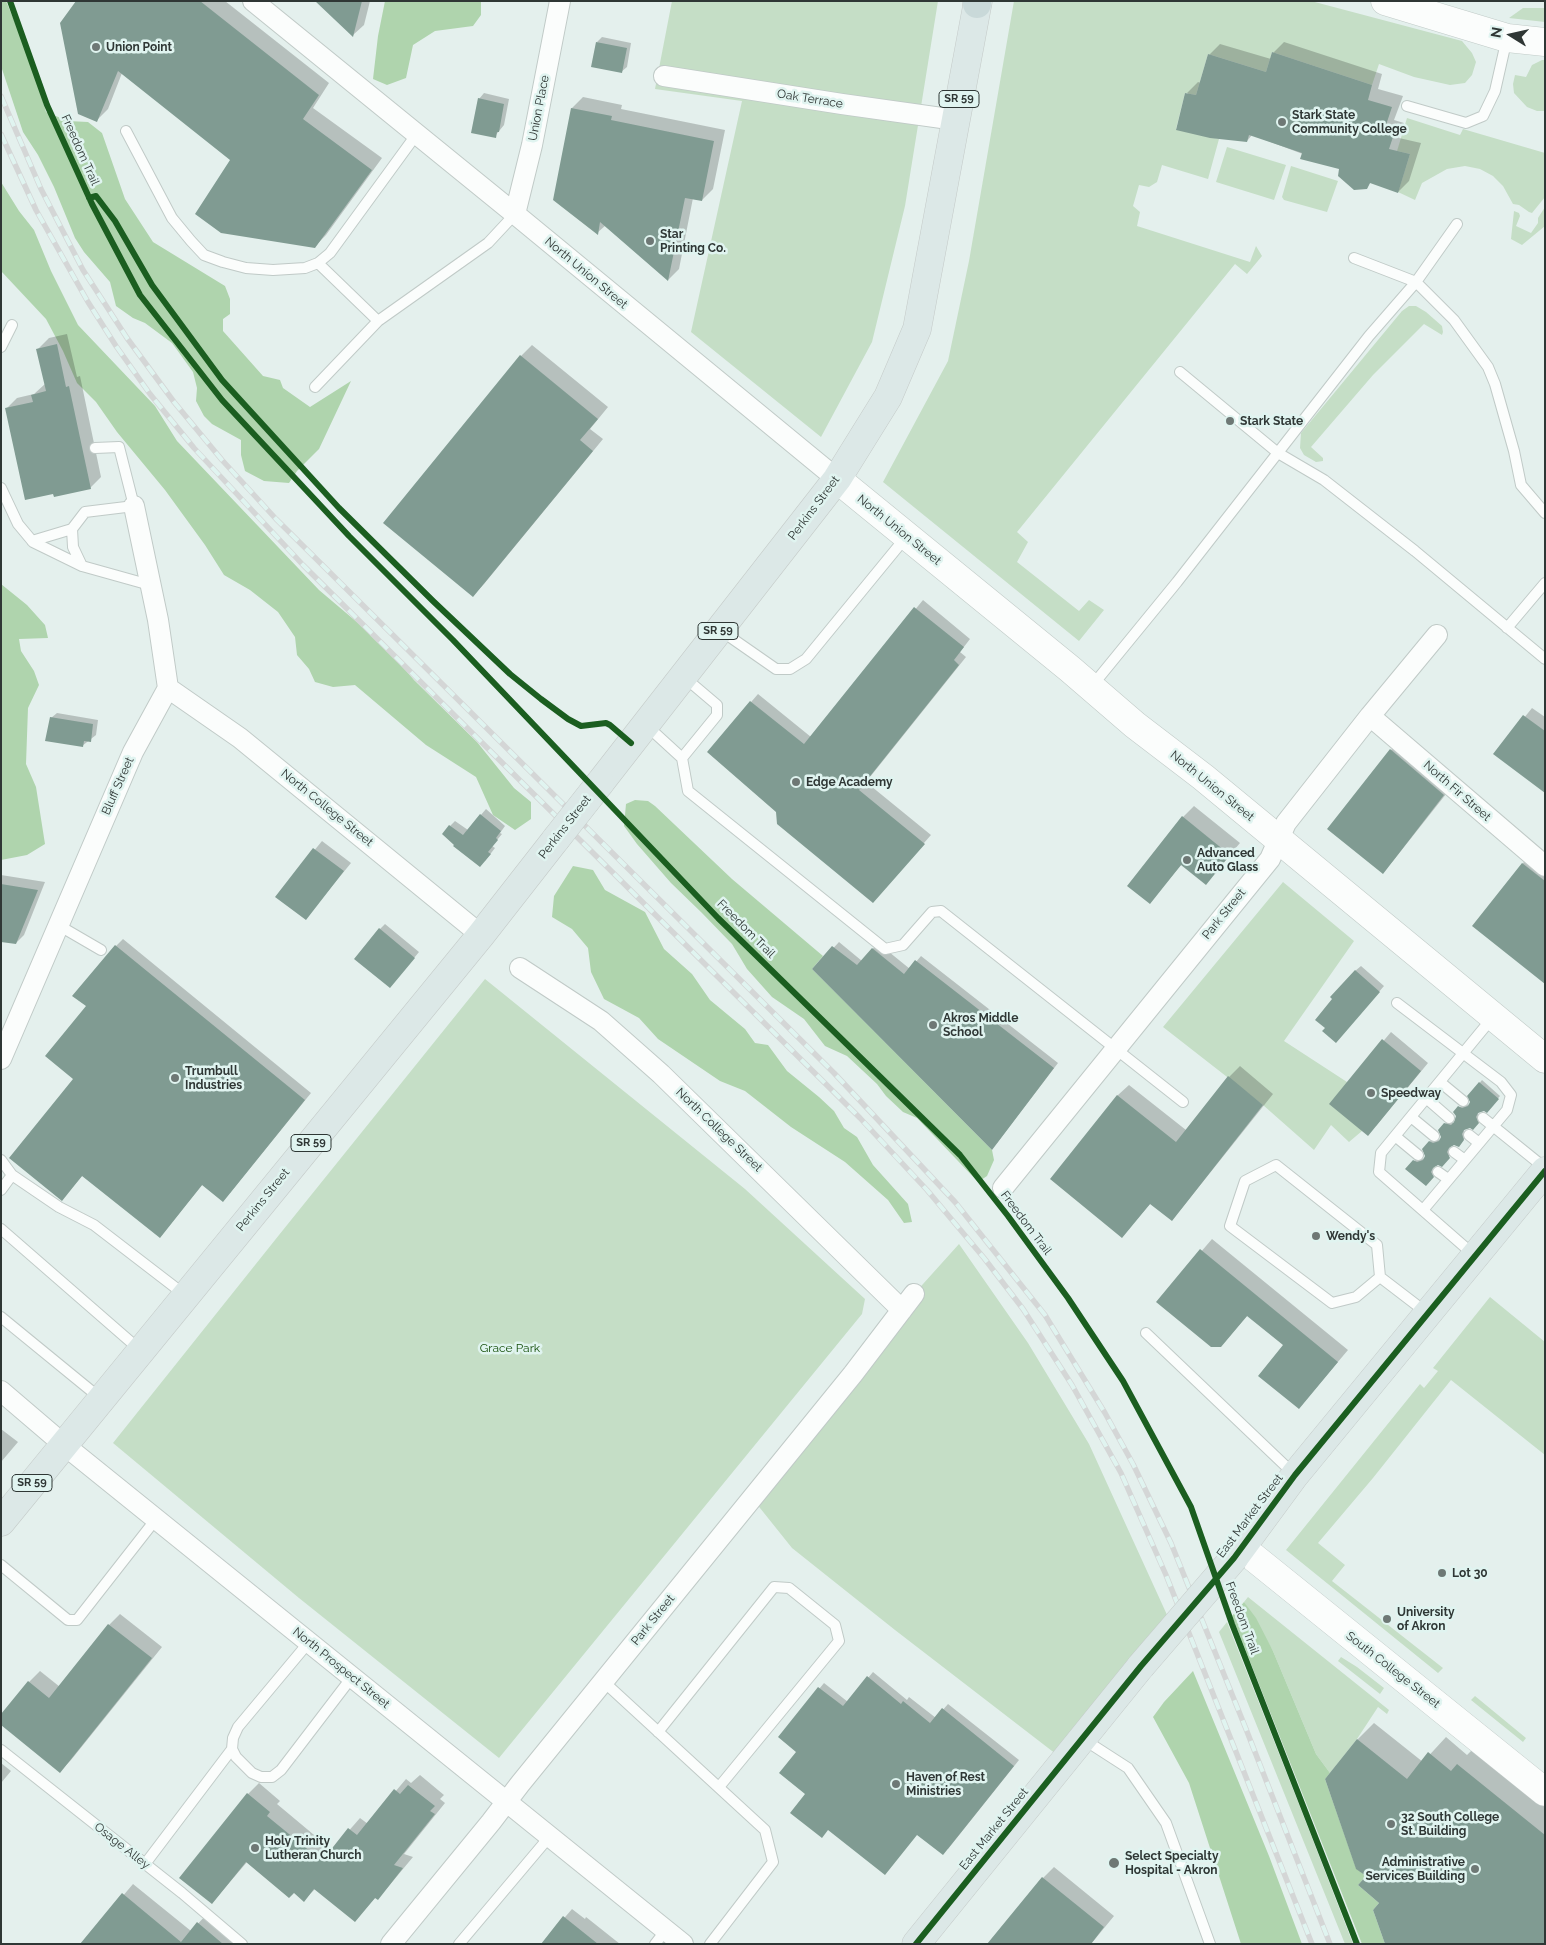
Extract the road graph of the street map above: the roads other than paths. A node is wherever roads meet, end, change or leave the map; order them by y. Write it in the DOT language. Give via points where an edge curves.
graph roads {
  1 [pos="253,1"];
  2 [pos="560,1"];
  3 [pos="1385,1"];
  4 [pos="977,2"];
  5 [pos="1507,38"];
  6 [pos="1545,42"];
  7 [pos="664,76"];
  8 [pos="1407,106"];
  9 [pos="956,120"];
  10 [pos="126,131"];
  11 [pos="416,135"];
  12 [pos="515,214"];
  13 [pos="1457,224"];
  14 [pos="1354,258"];
  15 [pos="318,263"];
  16 [pos="1416,282"];
  17 [pos="378,321"];
  18 [pos="12,325"];
  19 [pos="1,347"];
  20 [pos="1180,372"];
  21 [pos="315,387"];
  22 [pos="94,448"];
  23 [pos="1278,453"];
  24 [pos="837,479"];
  25 [pos="1,488"];
  26 [pos="134,506"];
  27 [pos="1545,513"];
  28 [pos="72,529"];
  29 [pos="907,536"];
  30 [pos="32,541"];
  31 [pos="82,566"];
  32 [pos="150,585"];
  33 [pos="1544,585"];
  34 [pos="1507,628"];
  35 [pos="720,630"];
  36 [pos="1437,635"];
  37 [pos="1545,659"];
  38 [pos="683,676"];
  39 [pos="1091,687"];
  40 [pos="168,688"];
  41 [pos="1370,716"];
  42 [pos="646,724"];
  43 [pos="682,758"];
  44 [pos="1278,840"];
  45 [pos="1545,866"];
  46 [pos="58,925"];
  47 [pos="482,935"];
  48 [pos="101,950"];
  49 [pos="520,968"];
  50 [pos="1397,1003"];
  51 [pos="1494,1016"];
  52 [pos="1115,1049"];
  53 [pos="1464,1053"];
  54 [pos="1543,1053"];
  55 [pos="1,1059"];
  56 [pos="1440,1082"];
  57 [pos="1426,1098"];
  58 [pos="1463,1101"];
  59 [pos="1183,1102"];
  60 [pos="1411,1117"];
  61 [pos="1449,1118"];
  62 [pos="1483,1118"];
  63 [pos="1493,1126"];
  64 [pos="1469,1135"];
  65 [pos="1395,1136"];
  66 [pos="1434,1136"];
  67 [pos="1479,1143"];
  68 [pos="1454,1152"];
  69 [pos="1418,1154"];
  70 [pos="1,1160"];
  71 [pos="1465,1160"];
  72 [pos="1545,1169"];
  73 [pos="1438,1172"];
  74 [pos="12,1175"];
  75 [pos="1448,1180"];
  76 [pos="1003,1188"];
  77 [pos="1,1190"];
  78 [pos="1423,1210"];
  79 [pos="1,1229"];
  80 [pos="1474,1256"];
  81 [pos="1380,1277"];
  82 [pos="186,1296"];
  83 [pos="908,1302"];
  84 [pos="1427,1314"];
  85 [pos="1,1317"];
  86 [pos="1146,1333"];
  87 [pos="140,1350"];
  88 [pos="1,1390"];
  89 [pos="101,1399"];
  90 [pos="63,1444"];
  91 [pos="1295,1475"];
  92 [pos="156,1519"];
  93 [pos="1,1522"];
  94 [pos="1238,1553"];
  95 [pos="1,1565"];
  96 [pos="309,1642"];
  97 [pos="352,1677"];
  98 [pos="603,1681"];
  99 [pos="658,1732"];
  100 [pos="1082,1739"];
  101 [pos="232,1749"];
  102 [pos="1,1750"];
  103 [pos="719,1787"];
  104 [pos="1545,1792"];
  105 [pos="506,1801"];
  106 [pos="550,1836"];
  107 [pos="145,1864"];
  108 [pos="661,1937"];
  109 [pos="242,1944"];
  110 [pos="391,1944"];
  111 [pos="459,1944"];
  112 [pos="683,1944"];
  113 [pos="710,1944"];
  114 [pos="916,1944"];
  115 [pos="1210,1944"];
  1 -- 11 [label="street, North Union Street"];
  2 -- 12 [label="street, Union Place"];
  3 -- 5 [label="street"];
  4 -- 9 [label="main road, Perkins Street / SR 59"];
  5 -- 6 [label="street"];
  5 -- 8 [label="lane" via="1495,92 1483,116 1466,123"];
  7 -- 9 [label="street, Oak Terrace"];
  9 -- 24 [label="main road, Perkins Street / SR 59" via="917,329 888,397"];
  10 -- 15 [label="lane" via="172,218 204,254 246,268 305,268"];
  11 -- 12 [label="street, North Union Street"];
  11 -- 15 [label="lane" via="330,253"];
  12 -- 17 [label="lane" via="488,243"];
  12 -- 24 [label="street, North Union Street"];
  13 -- 16 [label="lane"];
  14 -- 16 [label="lane"];
  15 -- 17 [label="lane"];
  16 -- 23 [label="lane" via="1369,336"];
  16 -- 27 [label="lane" via="1454,320 1488,367 1521,485"];
  17 -- 21 [label="lane"];
  18 -- 19 [label="lane"];
  20 -- 23 [label="lane"];
  22 -- 26 [label="lane" via="120,447"];
  23 -- 34 [label="lane" via="1324,480"];
  23 -- 39 [label="lane"];
  24 -- 29 [label="street, North Union Street"];
  24 -- 35 [label="main road, Perkins Street / SR 59"];
  25 -- 30 [label="lane" via="18,524"];
  26 -- 28 [label="lane" via="86,512"];
  26 -- 32 [label="street"];
  28 -- 30 [label="lane"];
  28 -- 31 [label="lane" via="73,547"];
  29 -- 35 [label="lane" via="806,658 790,669 776,668"];
  29 -- 39 [label="street, North Union Street"];
  30 -- 31 [label="lane"];
  31 -- 32 [label="lane"];
  32 -- 40 [label="street"];
  33 -- 34 [label="lane"];
  34 -- 37 [label="lane"];
  35 -- 38 [label="main road, Perkins Street / SR 59"];
  36 -- 41 [label="street, Park Street"];
  38 -- 42 [label="main road, Perkins Street / SR 59"];
  38 -- 43 [label="lane" via="717,705 717,715"];
  39 -- 44 [label="street, North Union Street"];
  40 -- 46 [label="street, Bluff Street" via="134,752"];
  40 -- 47 [label="street, North College Street" via="240,738"];
  41 -- 44 [label="street, Park Street" via="1286,823"];
  41 -- 45 [label="street, North Fir Street"];
  42 -- 43 [label="lane"];
  42 -- 47 [label="main road, Perkins Street / SR 59, bridge"];
  43 -- 52 [label="lane" via="688,791 885,950 903,945 932,912 941,910"];
  44 -- 51 [label="street, North Union Street"];
  44 -- 52 [label="street, Park Street" via="1270,859"];
  46 -- 48 [label="lane"];
  46 -- 55 [label="street, Bluff Street"];
  47 -- 82 [label="main road, Perkins Street / SR 59"];
  49 -- 83 [label="street, North College Street" via="601,1021"];
  50 -- 53 [label="lane"];
  51 -- 53 [label="lane"];
  51 -- 54 [label="street, North Union Street"];
  52 -- 59 [label="lane"];
  52 -- 76 [label="street, Park Street"];
  53 -- 56 [label="lane"];
  53 -- 63 [label="lane" via="1501,1082 1511,1095 1507,1110"];
  56 -- 57 [label="lane"];
  56 -- 58 [label="lane"];
  57 -- 60 [label="lane"];
  57 -- 61 [label="lane"];
  60 -- 65 [label="lane"];
  60 -- 66 [label="lane"];
  62 -- 63 [label="lane"];
  63 -- 67 [label="lane"];
  63 -- 72 [label="lane"];
  64 -- 67 [label="lane"];
  65 -- 69 [label="lane"];
  65 -- 78 [label="lane" via="1381,1153 1380,1172"];
  67 -- 71 [label="lane"];
  68 -- 71 [label="lane"];
  70 -- 74 [label="lane"];
  71 -- 75 [label="lane"];
  72 -- 80 [label="main road, East Market Street"];
  73 -- 75 [label="lane"];
  74 -- 77 [label="lane"];
  74 -- 82 [label="lane" via="59,1207 94,1225"];
  75 -- 78 [label="lane"];
  78 -- 80 [label="lane"];
  79 -- 87 [label="lane"];
  80 -- 84 [label="main road, East Market Street"];
  81 -- 81 [label="lane" via="1377,1245 1276,1165 1245,1181 1230,1226 1332,1303 1356,1298"];
  81 -- 84 [label="lane"];
  82 -- 87 [label="main road, Perkins Street / SR 59"];
  83 -- 98 [label="street, Park Street"];
  84 -- 91 [label="main road, East Market Street"];
  85 -- 89 [label="lane"];
  86 -- 91 [label="lane"];
  87 -- 89 [label="main road, Perkins Street / SR 59"];
  88 -- 90 [label="street, North Prospect Street"];
  89 -- 90 [label="main road, Perkins Street / SR 59"];
  90 -- 92 [label="street, North Prospect Street"];
  90 -- 93 [label="main road, SR 59"];
  91 -- 94 [label="main road, East Market Street"];
  92 -- 95 [label="lane" via="77,1620 68,1620"];
  92 -- 96 [label="street, North Prospect Street"];
  94 -- 100 [label="main road, East Market Street, bridge"];
  94 -- 104 [label="street, South College Street" via="1319,1612"];
  96 -- 97 [label="street, North Prospect Street"];
  96 -- 101 [label="lane" via="238,1727"];
  97 -- 101 [label="lane" via="281,1770 272,1777 252,1773"];
  97 -- 105 [label="street, North Prospect Street"];
  98 -- 99 [label="lane"];
  98 -- 105 [label="street, Park Street"];
  99 -- 103 [label="lane"];
  99 -- 103 [label="lane" via="774,1587 789,1588 835,1624 839,1641"];
  100 -- 114 [label="main road, East Market Street"];
  100 -- 115 [label="lane" via="1128,1768 1166,1823"];
  101 -- 107 [label="lane"];
  102 -- 107 [label="lane, Osage Alley"];
  103 -- 113 [label="lane" via="765,1830 773,1862"];
  105 -- 106 [label="street, North Prospect Street"];
  105 -- 110 [label="street, Park Street"];
  106 -- 108 [label="street, North Prospect Street"];
  106 -- 111 [label="lane"];
  107 -- 109 [label="lane, Osage Alley"];
  108 -- 112 [label="street, North Prospect Street"];
}
